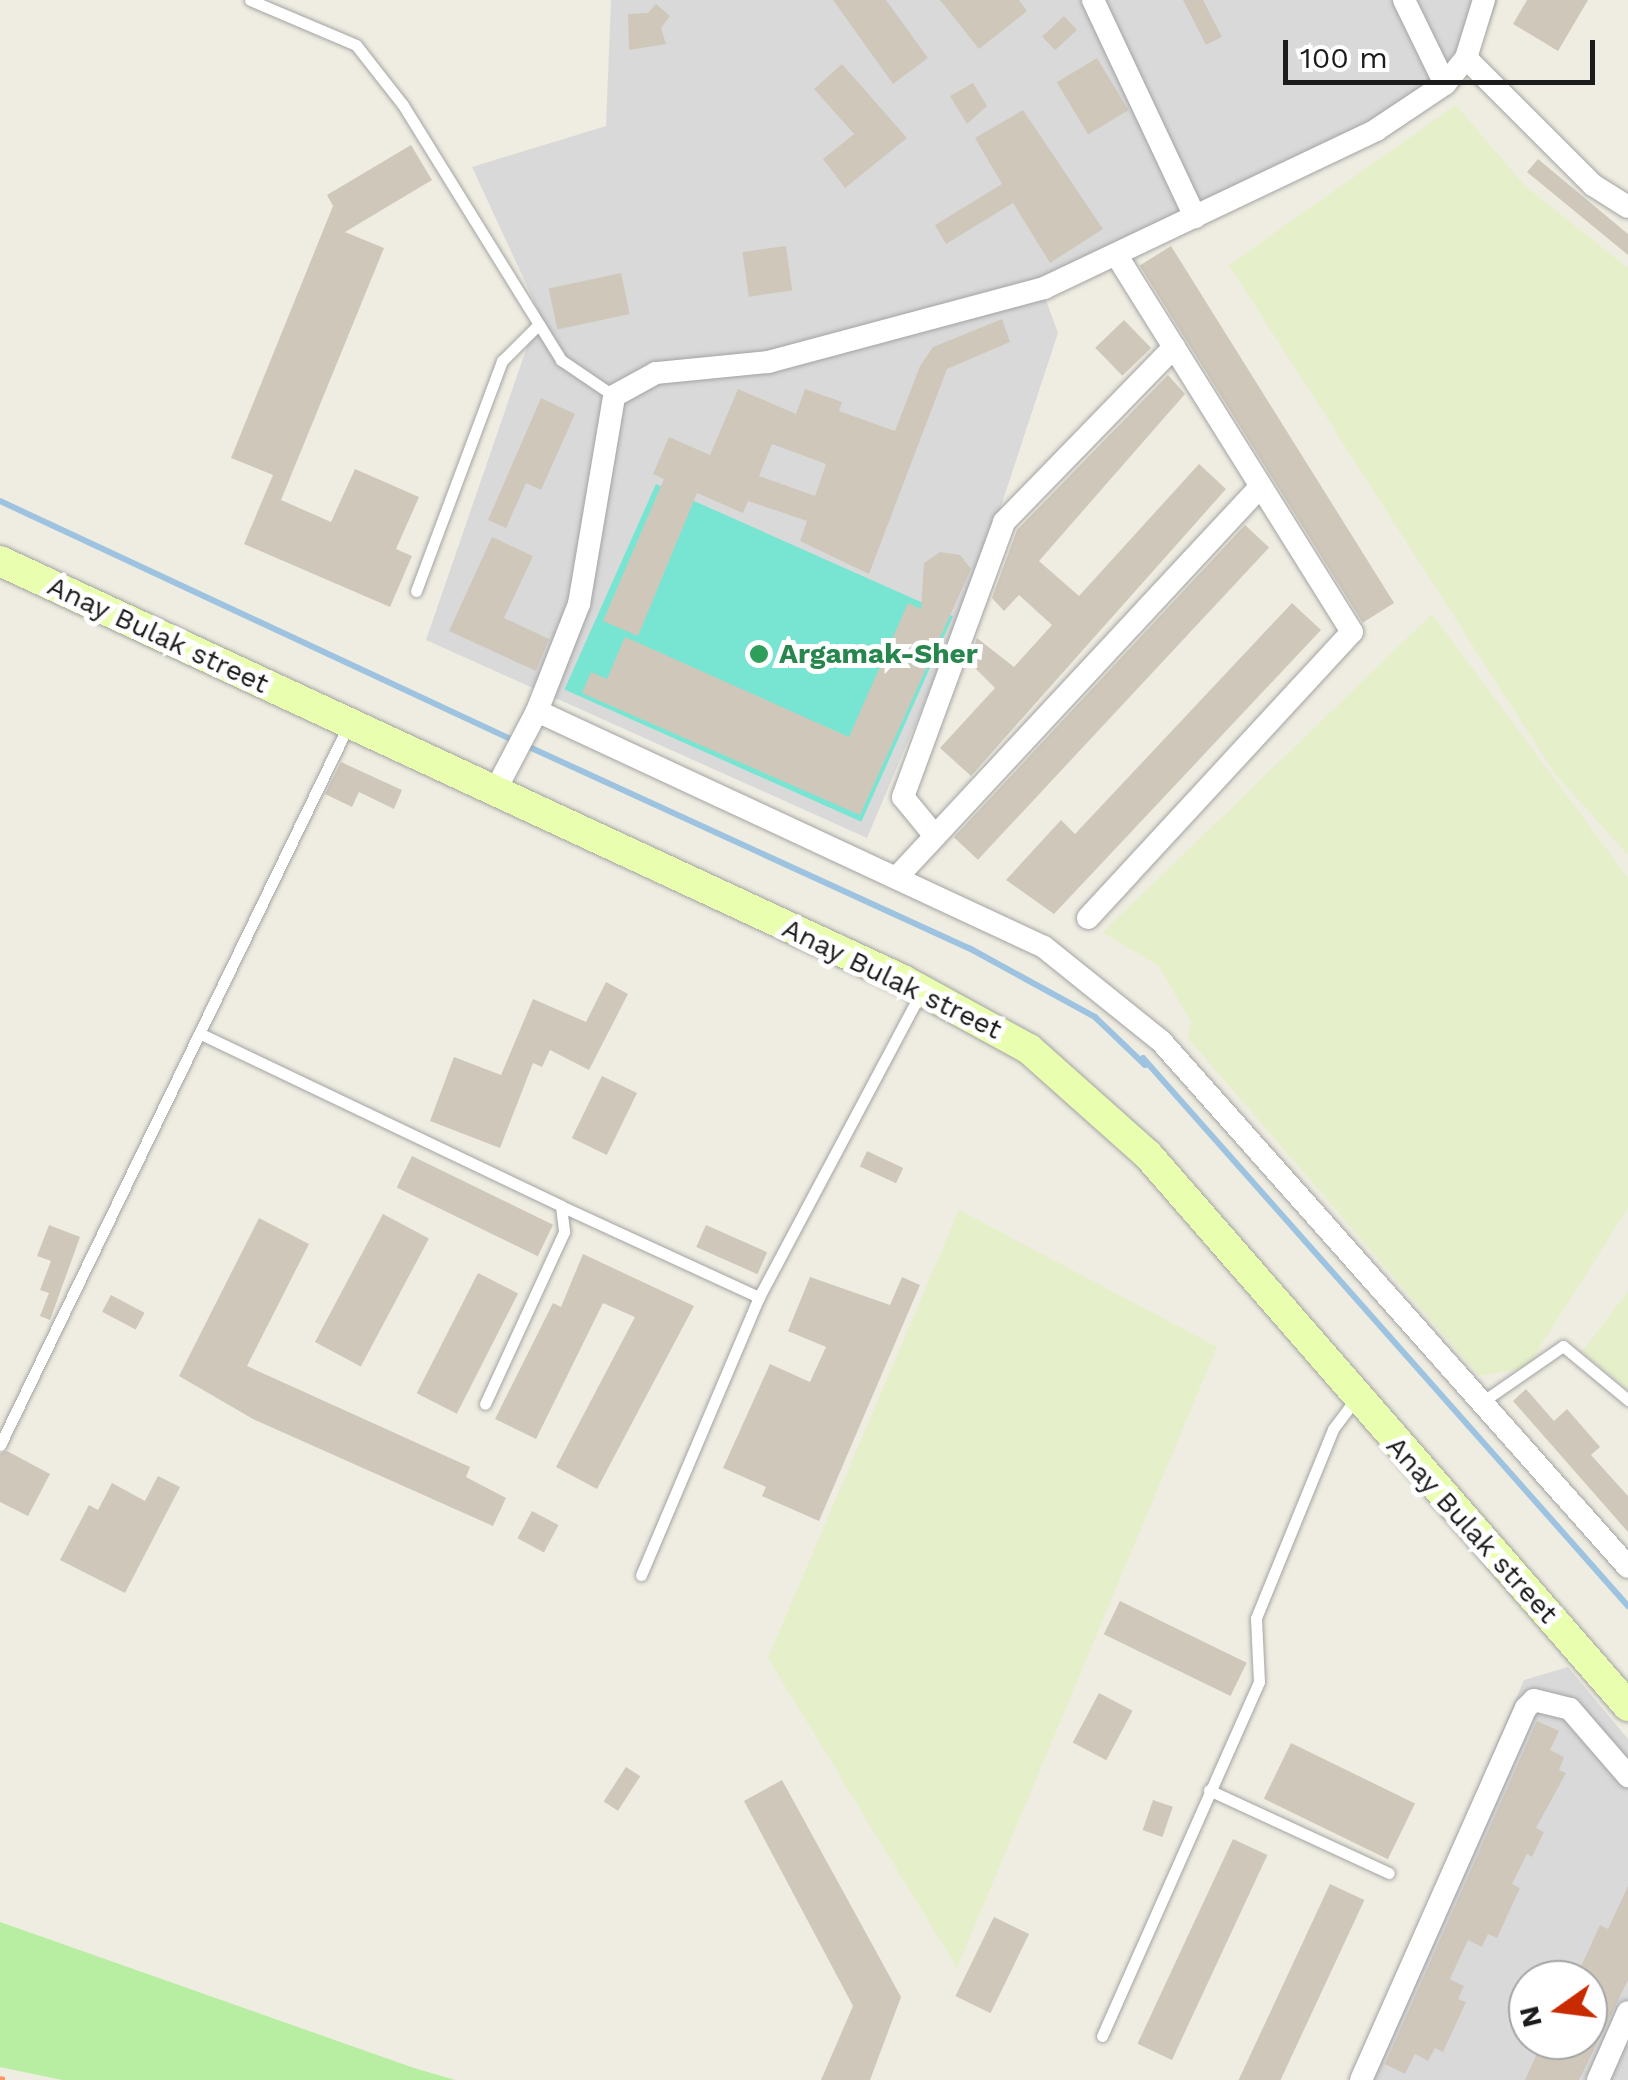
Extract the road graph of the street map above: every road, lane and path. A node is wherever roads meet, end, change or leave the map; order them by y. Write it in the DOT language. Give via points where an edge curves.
graph roads {
  1 [pos="250,0"];
  2 [pos="1093,0"];
  3 [pos="1404,0"];
  4 [pos="1484,0"];
  5 [pos="1466,58"];
  6 [pos="1445,84"];
  7 [pos="1628,208"];
  8 [pos="1195,217"];
  9 [pos="1116,255"];
  10 [pos="540,324"];
  11 [pos="1174,348"];
  12 [pos="614,396"];
  13 [pos="1261,486"];
  14 [pos="0,561"];
  15 [pos="416,591"];
  16 [pos="537,710"];
  17 [pos="350,724"];
  18 [pos="495,792"];
  19 [pos="936,836"];
  20 [pos="899,875"];
  21 [pos="1088,918"];
  22 [pos="922,990"];
  23 [pos="201,1034"];
  24 [pos="561,1206"];
  25 [pos="758,1296"];
  26 [pos="1356,1399"];
  27 [pos="1628,1400"];
  28 [pos="485,1404"];
  29 [pos="1479,1404"];
  30 [pos="0,1445"];
  31 [pos="1628,1567"];
  32 [pos="641,1575"];
  33 [pos="1628,1706"];
  34 [pos="1628,1776"];
  35 [pos="1209,1790"];
  36 [pos="1389,1873"];
  37 [pos="1628,2012"];
  38 [pos="1102,2036"];
  39 [pos="0,2078"];
  40 [pos="1365,2079"];
  41 [pos="8,2080"];
  42 [pos="1598,2080"];
  1 -- 10 [label="lane" via="356,45 403,105"];
  2 -- 8 [label="street"];
  3 -- 6 [label="street"];
  4 -- 5 [label="street"];
  5 -- 6 [label="street"];
  5 -- 7 [label="street" via="1593,185"];
  6 -- 8 [label="street" via="1376,130"];
  8 -- 9 [label="street"];
  9 -- 11 [label="street"];
  9 -- 12 [label="street" via="1044,288 907,329 768,362 656,373"];
  10 -- 12 [label="lane" via="561,360"];
  10 -- 15 [label="lane" via="502,361"];
  11 -- 13 [label="street"];
  11 -- 19 [label="street" via="1004,522 903,797"];
  12 -- 16 [label="street" via="579,604"];
  13 -- 19 [label="street"];
  13 -- 21 [label="street" via="1352,632"];
  14 -- 17 [label="main road, Anay Bulak street"];
  16 -- 18 [label="street"];
  16 -- 20 [label="street" via="739,810"];
  17 -- 18 [label="main road, Anay Bulak street"];
  17 -- 23 [label="lane"];
  18 -- 22 [label="main road, Anay Bulak street"];
  19 -- 20 [label="street"];
  20 -- 29 [label="street" via="1044,947 1161,1041"];
  22 -- 25 [label="lane"];
  22 -- 26 [label="main road, Anay Bulak street" via="1029,1049 1110,1118"];
  23 -- 24 [label="lane"];
  23 -- 30 [label="lane"];
  24 -- 25 [label="lane"];
  24 -- 28 [label="lane" via="564,1232"];
  25 -- 32 [label="lane"];
  26 -- 33 [label="main road, Anay Bulak street"];
  26 -- 35 [label="lane" via="1333,1429 1256,1618 1260,1682"];
  27 -- 29 [label="lane" via="1563,1346"];
  29 -- 31 [label="street"];
  34 -- 40 [label="street" via="1570,1709 1534,1700 1526,1708"];
  35 -- 36 [label="lane"];
  35 -- 38 [label="lane"];
  37 -- 42 [label="street"];
  39 -- 41 [label="path"];
}
